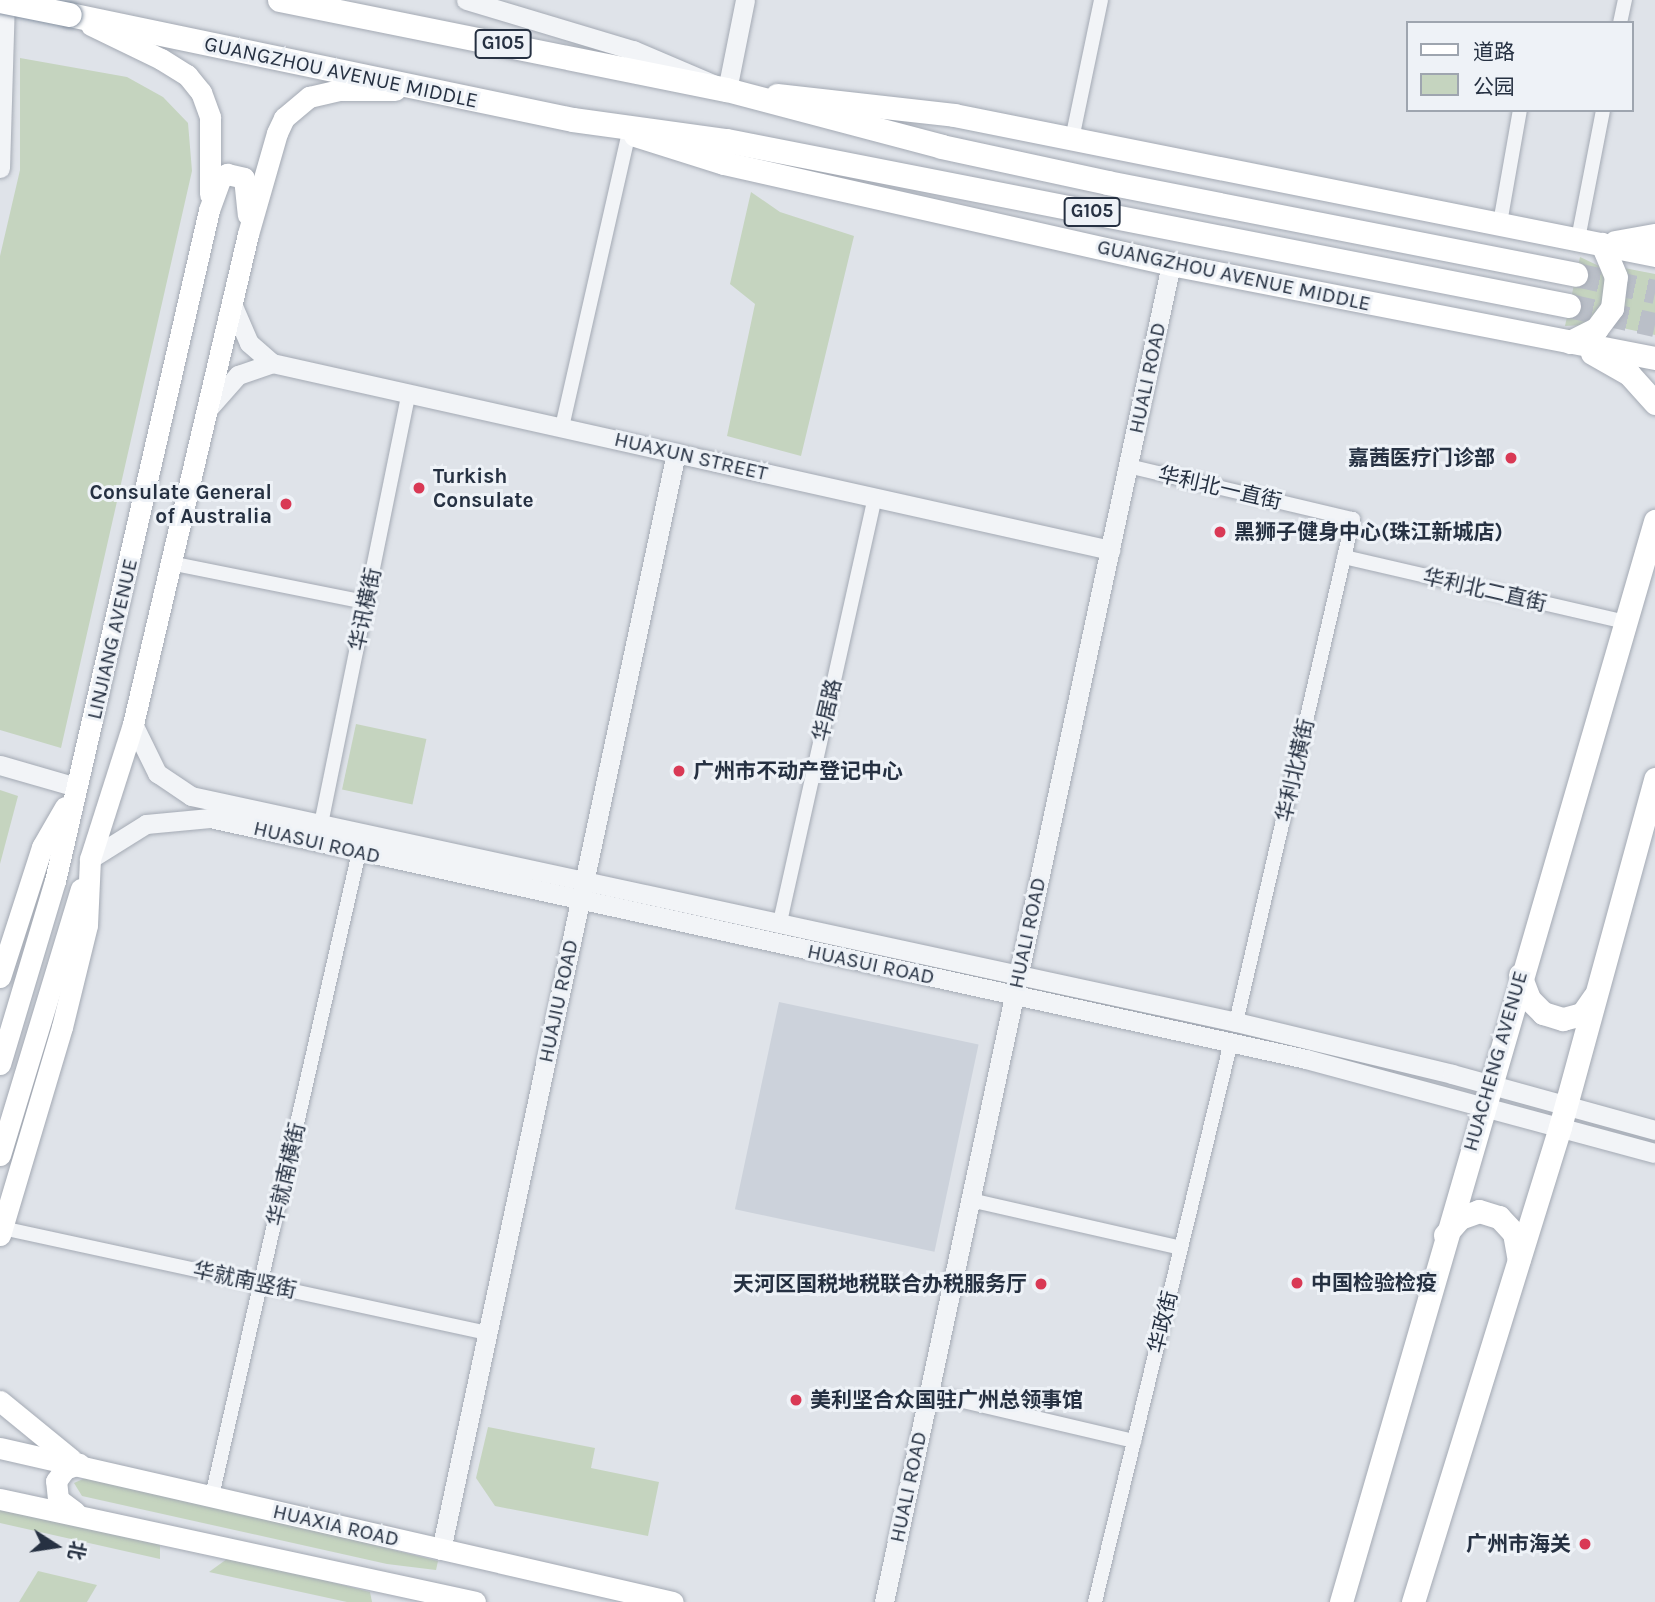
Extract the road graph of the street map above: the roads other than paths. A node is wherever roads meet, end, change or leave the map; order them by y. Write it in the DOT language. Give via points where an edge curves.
graph roads {
  1 [pos="5,0"];
  2 [pos="280,0"];
  3 [pos="466,0"];
  4 [pos="745,0"];
  5 [pos="1101,0"];
  6 [pos="1625,0"];
  7 [pos="0,1"];
  8 [pos="70,15"];
  9 [pos="1620,21"];
  10 [pos="727,90"];
  11 [pos="432,91"];
  12 [pos="1520,112"];
  13 [pos="1603,112"];
  14 [pos="621,130"];
  15 [pos="1072,139"];
  16 [pos="0,168"];
  17 [pos="209,210"];
  18 [pos="1500,223"];
  19 [pos="248,234"];
  20 [pos="1655,235"];
  21 [pos="1578,239"];
  22 [pos="1602,244"];
  23 [pos="1655,255"];
  24 [pos="1171,264"];
  25 [pos="1576,275"];
  26 [pos="233,306"];
  27 [pos="1570,306"];
  28 [pos="1570,342"];
  29 [pos="1655,358"];
  30 [pos="271,363"];
  31 [pos="409,393"];
  32 [pos="1655,403"];
  33 [pos="207,410"];
  34 [pos="562,427"];
  35 [pos="676,453"];
  36 [pos="1128,466"];
  37 [pos="875,497"];
  38 [pos="1353,519"];
  39 [pos="1655,521"];
  40 [pos="1110,550"];
  41 [pos="1344,557"];
  42 [pos="1649,560"];
  43 [pos="170,563"];
  44 [pos="366,602"];
  45 [pos="1625,622"];
  46 [pos="133,724"];
  47 [pos="0,765"];
  48 [pos="1655,779"];
  49 [pos="76,787"];
  50 [pos="1652,805"];
  51 [pos="321,824"];
  52 [pos="359,852"];
  53 [pos="90,859"];
  54 [pos="584,880"];
  55 [pos="580,901"];
  56 [pos="780,922"];
  57 [pos="1019,973"];
  58 [pos="1520,975"];
  59 [pos="0,977"];
  60 [pos="1596,994"];
  61 [pos="1014,995"];
  62 [pos="1236,1022"];
  63 [pos="1231,1042"];
  64 [pos="0,1065"];
  65 [pos="1485,1094"];
  66 [pos="1563,1116"];
  67 [pos="1655,1130"];
  68 [pos="1655,1153"];
  69 [pos="0,1155"];
  70 [pos="970,1200"];
  71 [pos="1,1231"];
  72 [pos="1445,1235"];
  73 [pos="1181,1248"];
  74 [pos="1519,1260"];
  75 [pos="261,1283"];
  76 [pos="487,1334"];
  77 [pos="929,1393"];
  78 [pos="0,1401"];
  79 [pos="1134,1441"];
  80 [pos="0,1448"];
  81 [pos="79,1465"];
  82 [pos="212,1496"];
  83 [pos="2,1499"];
  84 [pos="75,1512"];
  85 [pos="441,1550"];
  86 [pos="426,1597"];
  87 [pos="1341,1600"];
  88 [pos="475,1602"];
  89 [pos="673,1602"];
  90 [pos="884,1602"];
  91 [pos="1095,1602"];
  92 [pos="1413,1602"];
  1 -- 16 [label="street"];
  2 -- 10 [label="highway, G105"];
  3 -- 10 [label="street" via="633,50"];
  4 -- 10 [label="street"];
  5 -- 15 [label="street"];
  6 -- 9 [label="street"];
  7 -- 8 [label="highway, G105, bridge"];
  8 -- 11 [label="highway, GUANGZHOU AVENUE MIDDLE / G105"];
  8 -- 17 [label="main road" via="161,59 187,75 201,92 210,117"];
  10 -- 15 [label="main road" via="954,115"];
  10 -- 25 [label="highway, G105" via="942,147"];
  11 -- 14 [label="highway, GUANGZHOU AVENUE MIDDLE / G105"];
  11 -- 19 [label="main road" via="325,91 296,106 276,133"];
  12 -- 18 [label="street"];
  13 -- 21 [label="street"];
  14 -- 24 [label="main road, GUANGZHOU AVENUE MIDDLE" via="724,163"];
  14 -- 27 [label="highway, GUANGZHOU AVENUE MIDDLE / G105" via="727,141"];
  14 -- 34 [label="street"];
  15 -- 18 [label="main road"];
  17 -- 19 [label="main road" via="220,179 237,174 248,190"];
  17 -- 49 [label="main road, LINJIANG AVENUE"];
  18 -- 21 [label="main road"];
  19 -- 26 [label="main road, LINJIANG AVENUE"];
  20 -- 22 [label="main road"];
  21 -- 22 [label="main road"];
  22 -- 23 [label="main road"];
  22 -- 28 [label="main road" via="1615,277 1612,307 1597,328"];
  24 -- 28 [label="main road, GUANGZHOU AVENUE MIDDLE"];
  24 -- 36 [label="street, HUALI ROAD"];
  26 -- 30 [label="street" via="249,343"];
  26 -- 33 [label="main road, LINJIANG AVENUE"];
  28 -- 29 [label="main road, GUANGZHOU AVENUE MIDDLE"];
  28 -- 32 [label="main road" via="1629,373"];
  30 -- 31 [label="street, HUAXUN STREET"];
  30 -- 33 [label="street" via="238,375"];
  31 -- 34 [label="street, HUAXUN STREET"];
  31 -- 44 [label="street, 华讯横街"];
  33 -- 43 [label="main road, LINJIANG AVENUE"];
  34 -- 35 [label="street, HUAXUN STREET"];
  35 -- 37 [label="street, HUAXUN STREET"];
  35 -- 54 [label="street, HUAJIU ROAD"];
  36 -- 38 [label="street, 华利北一直街"];
  36 -- 40 [label="street, HUALI ROAD"];
  37 -- 40 [label="street, HUAXUN STREET"];
  37 -- 56 [label="street, 华居路"];
  38 -- 41 [label="street, 华利北横街"];
  39 -- 42 [label="main road, HUACHENG AVENUE"];
  40 -- 57 [label="street, HUALI ROAD"];
  41 -- 45 [label="street, 华利北二直街"];
  41 -- 62 [label="street, 华利北横街"];
  42 -- 45 [label="main road, HUACHENG AVENUE"];
  43 -- 44 [label="street"];
  43 -- 46 [label="main road, LINJIANG AVENUE"];
  44 -- 51 [label="street, 华讯横街"];
  45 -- 58 [label="main road, HUACHENG AVENUE"];
  46 -- 51 [label="street, HUASUI ROAD" via="142,748 170,786 230,807"];
  46 -- 53 [label="main road, LINJIANG AVENUE"];
  47 -- 49 [label="street"];
  48 -- 50 [label="main road"];
  49 -- 59 [label="main road" via="43,847"];
  49 -- 64 [label="main road, LINJIANG AVENUE" via="55,881"];
  50 -- 60 [label="main road"];
  51 -- 54 [label="street, HUASUI ROAD"];
  52 -- 53 [label="street, HUASUI ROAD" via="188,817 146,824"];
  52 -- 55 [label="street, HUASUI ROAD"];
  52 -- 75 [label="street, 华就南横街"];
  53 -- 69 [label="main road"];
  53 -- 71 [label="main road" via="87,925 62,1027"];
  54 -- 55 [label="street, HUAJIU ROAD"];
  54 -- 56 [label="street, HUASUI ROAD"];
  55 -- 61 [label="street, HUASUI ROAD"];
  55 -- 76 [label="street, HUAJIU ROAD"];
  56 -- 57 [label="street, HUASUI ROAD"];
  57 -- 61 [label="street, HUALI ROAD"];
  57 -- 62 [label="street, HUASUI ROAD"];
  58 -- 60 [label="main road" via="1529,999 1543,1013 1563,1019 1583,1014"];
  58 -- 65 [label="main road, HUACHENG AVENUE"];
  60 -- 66 [label="main road"];
  61 -- 63 [label="street, HUASUI ROAD"];
  61 -- 70 [label="street, HUALI ROAD"];
  62 -- 65 [label="street, HUASUI ROAD"];
  63 -- 65 [label="street, HUASUI ROAD"];
  63 -- 73 [label="street, 华政街"];
  65 -- 66 [label="street, HUASUI ROAD"];
  65 -- 72 [label="main road, HUACHENG AVENUE"];
  66 -- 67 [label="street, HUASUI ROAD"];
  66 -- 68 [label="street, HUASUI ROAD"];
  66 -- 74 [label="main road"];
  70 -- 73 [label="street"];
  70 -- 77 [label="street, HUALI ROAD"];
  71 -- 75 [label="street, 华就南竖街"];
  72 -- 74 [label="main road" via="1460,1218 1479,1211 1499,1217 1514,1233"];
  72 -- 87 [label="main road, HUACHENG AVENUE"];
  73 -- 79 [label="street, 华政街"];
  74 -- 92 [label="main road"];
  75 -- 76 [label="street, 华就南竖街"];
  75 -- 82 [label="street, 华就南横街"];
  76 -- 85 [label="street, HUAJIU ROAD"];
  77 -- 79 [label="street"];
  77 -- 90 [label="street, HUALI ROAD"];
  78 -- 81 [label="main road" via="24,1426"];
  79 -- 91 [label="street, 华政街"];
  80 -- 81 [label="main road, HUAXIA ROAD"];
  81 -- 82 [label="main road, HUAXIA ROAD"];
  81 -- 84 [label="main road" via="65,1469 56,1481 58,1499"];
  82 -- 85 [label="main road, HUAXIA ROAD"];
  83 -- 84 [label="main road"];
  84 -- 86 [label="main road"];
  85 -- 89 [label="main road, HUAXIA ROAD"];
  86 -- 88 [label="main road"];
}
